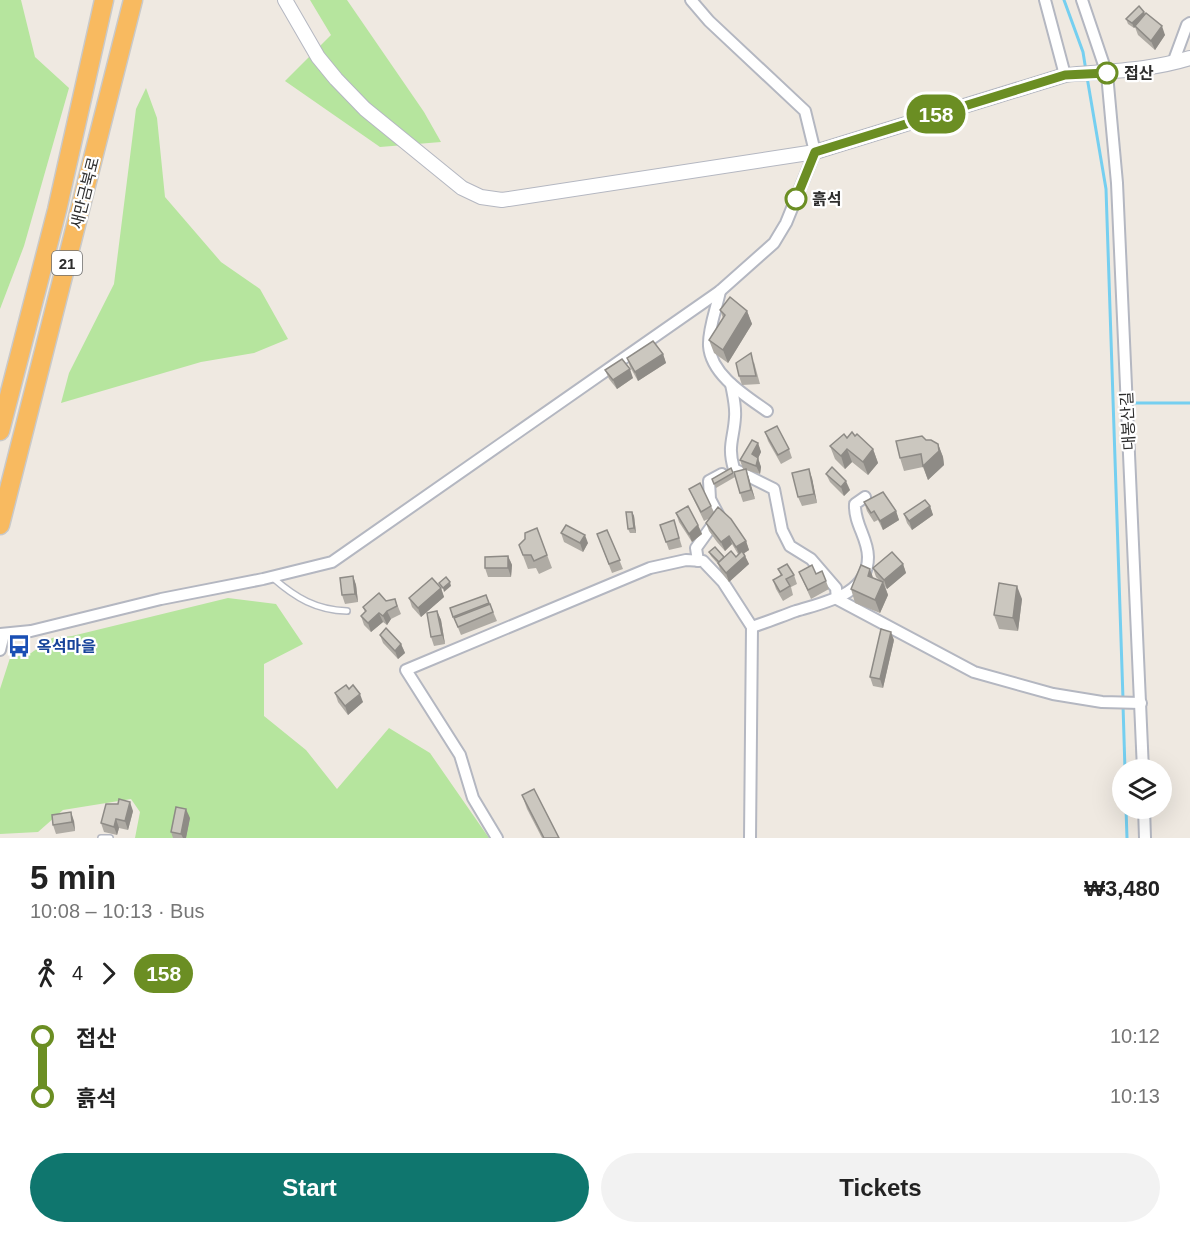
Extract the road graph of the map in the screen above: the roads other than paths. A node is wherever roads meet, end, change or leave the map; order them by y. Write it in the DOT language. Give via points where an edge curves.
graph roads {
  1 [pos="104,0"];
  2 [pos="133,0"];
  3 [pos="285,0"];
  4 [pos="691,0"];
  5 [pos="1045,0"];
  6 [pos="1082,0"];
  7 [pos="1190,23"];
  8 [pos="1190,58"];
  9 [pos="1173,63"];
  10 [pos="1072,74"];
  11 [pos="1104,74"];
  12 [pos="815,152"];
  13 [pos="720,291"];
  14 [pos="731,384"];
  15 [pos="766,411"];
  16 [pos="0,431"];
  17 [pos="734,469"];
  18 [pos="865,497"];
  19 [pos="0,525"];
  20 [pos="698,561"];
  21 [pos="272,577"];
  22 [pos="837,599"];
  23 [pos="347,611"];
  24 [pos="752,627"];
  25 [pos="2,634"];
  26 [pos="0,650"];
  27 [pos="1138,703"];
  28 [pos="1142,759"];
  29 [pos="1144,819"];
  30 [pos="101,838"];
  31 [pos="110,838"];
  32 [pos="496,838"];
  33 [pos="750,838"];
  34 [pos="1145,838"];
  1 -- 16 [label="highway, 새만금북로 / 21" via="57,210"];
  2 -- 19 [label="highway, 새만금북로 / 21"];
  3 -- 12 [label="street" via="318,57 365,109 462,188 481,197 502,200"];
  4 -- 12 [label="street" via="805,111"];
  5 -- 10 [label="street"];
  6 -- 11 [label="street, 대봉산길"];
  7 -- 9 [label="street"];
  8 -- 9 [label="street"];
  9 -- 11 [label="street"];
  10 -- 11 [label="street"];
  10 -- 12 [label="street"];
  11 -- 27 [label="street, 대봉산길" via="1119,224"];
  12 -- 13 [label="street" via="774,243"];
  13 -- 14 [label="street" via="709,346 714,361"];
  13 -- 21 [label="street" via="332,562"];
  14 -- 15 [label="street"];
  14 -- 17 [label="street" via="735,419 730,456"];
  17 -- 20 [label="street" via="709,481 710,499 719,516 696,548"];
  17 -- 22 [label="street" via="774,489 782,530 790,546 811,559 836,588"];
  18 -- 22 [label="street" via="855,504 854,516 866,537 867,572 855,587"];
  20 -- 24 [label="street" via="703,561 723,582"];
  20 -- 32 [label="street" via="650,568 406,670 460,755 473,798"];
  21 -- 23 [label="lane" via="306,603"];
  21 -- 25 [label="street"];
  22 -- 24 [label="street"];
  22 -- 27 [label="street" via="974,672 1053,694"];
  24 -- 33 [label="street"];
  25 -- 26 [label="street"];
  27 -- 28 [label="street, 대봉산길"];
  29 -- 34 [label="street"];
  30 -- 31 [label="lane"];
}
